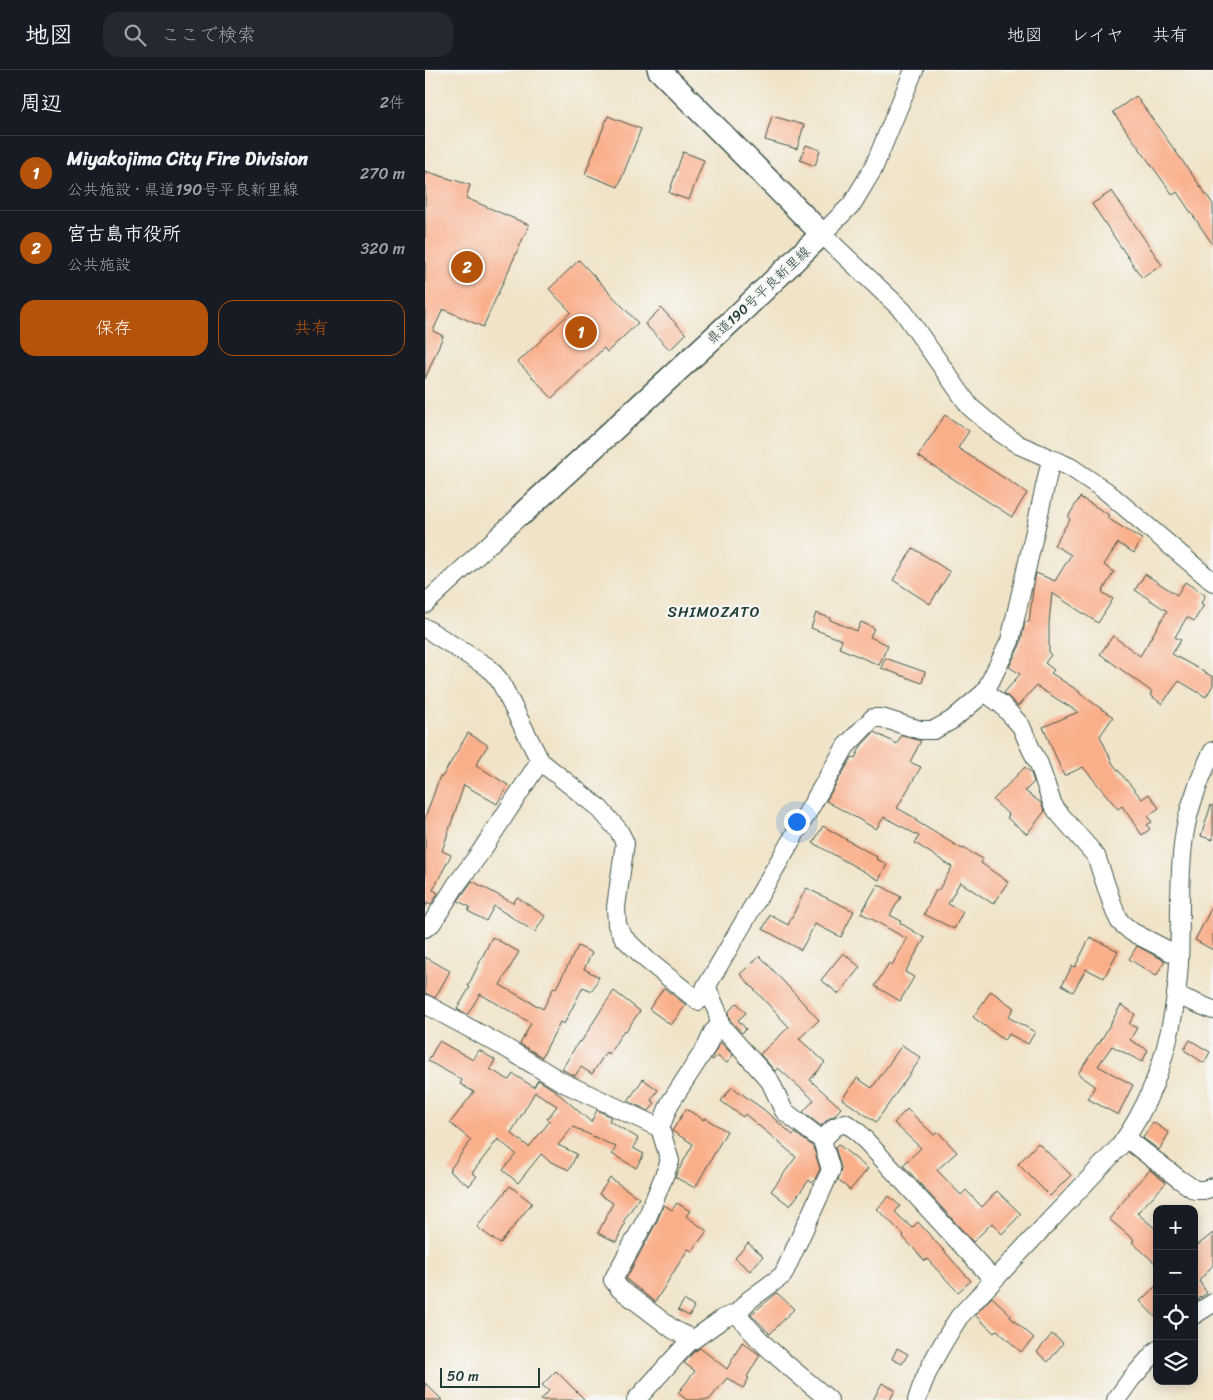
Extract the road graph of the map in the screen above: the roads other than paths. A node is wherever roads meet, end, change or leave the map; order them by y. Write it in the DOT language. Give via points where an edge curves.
graph roads {
  1 [pos="659,70"];
  2 [pos="914,70"];
  3 [pos="822,234"];
  4 [pos="1051,460"];
  5 [pos="523,513"];
  6 [pos="1213,582"];
  7 [pos="425,604"];
  8 [pos="425,628"];
  9 [pos="985,692"];
  10 [pos="1213,751"];
  11 [pos="540,761"];
  12 [pos="425,928"];
  13 [pos="1179,956"];
  14 [pos="706,986"];
  15 [pos="1176,995"];
  16 [pos="425,1004"];
  17 [pos="1213,1010"];
  18 [pos="720,1025"];
  19 [pos="660,1128"];
  20 [pos="1126,1138"];
  21 [pos="823,1140"];
  22 [pos="1213,1187"];
  23 [pos="993,1279"];
  24 [pos="1213,1303"];
  25 [pos="1198,1312"];
  26 [pos="737,1313"];
  27 [pos="693,1338"];
  28 [pos="1153,1354"];
  29 [pos="636,1400"];
  30 [pos="829,1400"];
  31 [pos="917,1400"];
  32 [pos="1116,1400"];
  1 -- 3 [label="main road"];
  2 -- 3 [label="street" via="873,169 852,204"];
  3 -- 4 [label="street" via="903,311 970,407 1019,445"];
  3 -- 5 [label="main road, 県道190号平良新里線" via="738,316"];
  4 -- 6 [label="street" via="1069,467 1107,492"];
  4 -- 9 [label="street" via="1010,641"];
  5 -- 7 [label="street"];
  8 -- 11 [label="street" via="489,668 500,681"];
  9 -- 13 [label="street" via="1002,704 1021,726 1057,811 1097,856 1120,922"];
  9 -- 14 [label="street" via="953,720 934,730 920,730 882,718 873,718 865,725 846,746"];
  10 -- 13 [label="street" via="1185,830"];
  11 -- 12 [label="street" via="432,923"];
  11 -- 14 [label="street" via="600,809 625,843 617,907 617,925 624,938 698,1001"];
  13 -- 15 [label="street"];
  14 -- 18 [label="street"];
  15 -- 17 [label="street"];
  15 -- 20 [label="street" via="1170,1033 1155,1082"];
  16 -- 19 [label="street" via="562,1082"];
  18 -- 19 [label="street" via="670,1103"];
  18 -- 21 [label="street" via="759,1066 784,1111"];
  19 -- 27 [label="street" via="670,1161 647,1218 613,1280 674,1330"];
  20 -- 22 [label="street" via="1195,1190"];
  20 -- 23 [label="street"];
  21 -- 23 [label="street" via="835,1127 845,1123 856,1130"];
  21 -- 26 [label="street" via="831,1170 783,1275"];
  23 -- 31 [label="street" via="959,1317 939,1348"];
  24 -- 25 [label="street"];
  26 -- 27 [label="street"];
  26 -- 30 [label="street" via="745,1325"];
  27 -- 29 [label="street"];
  28 -- 32 [label="street"];
}
